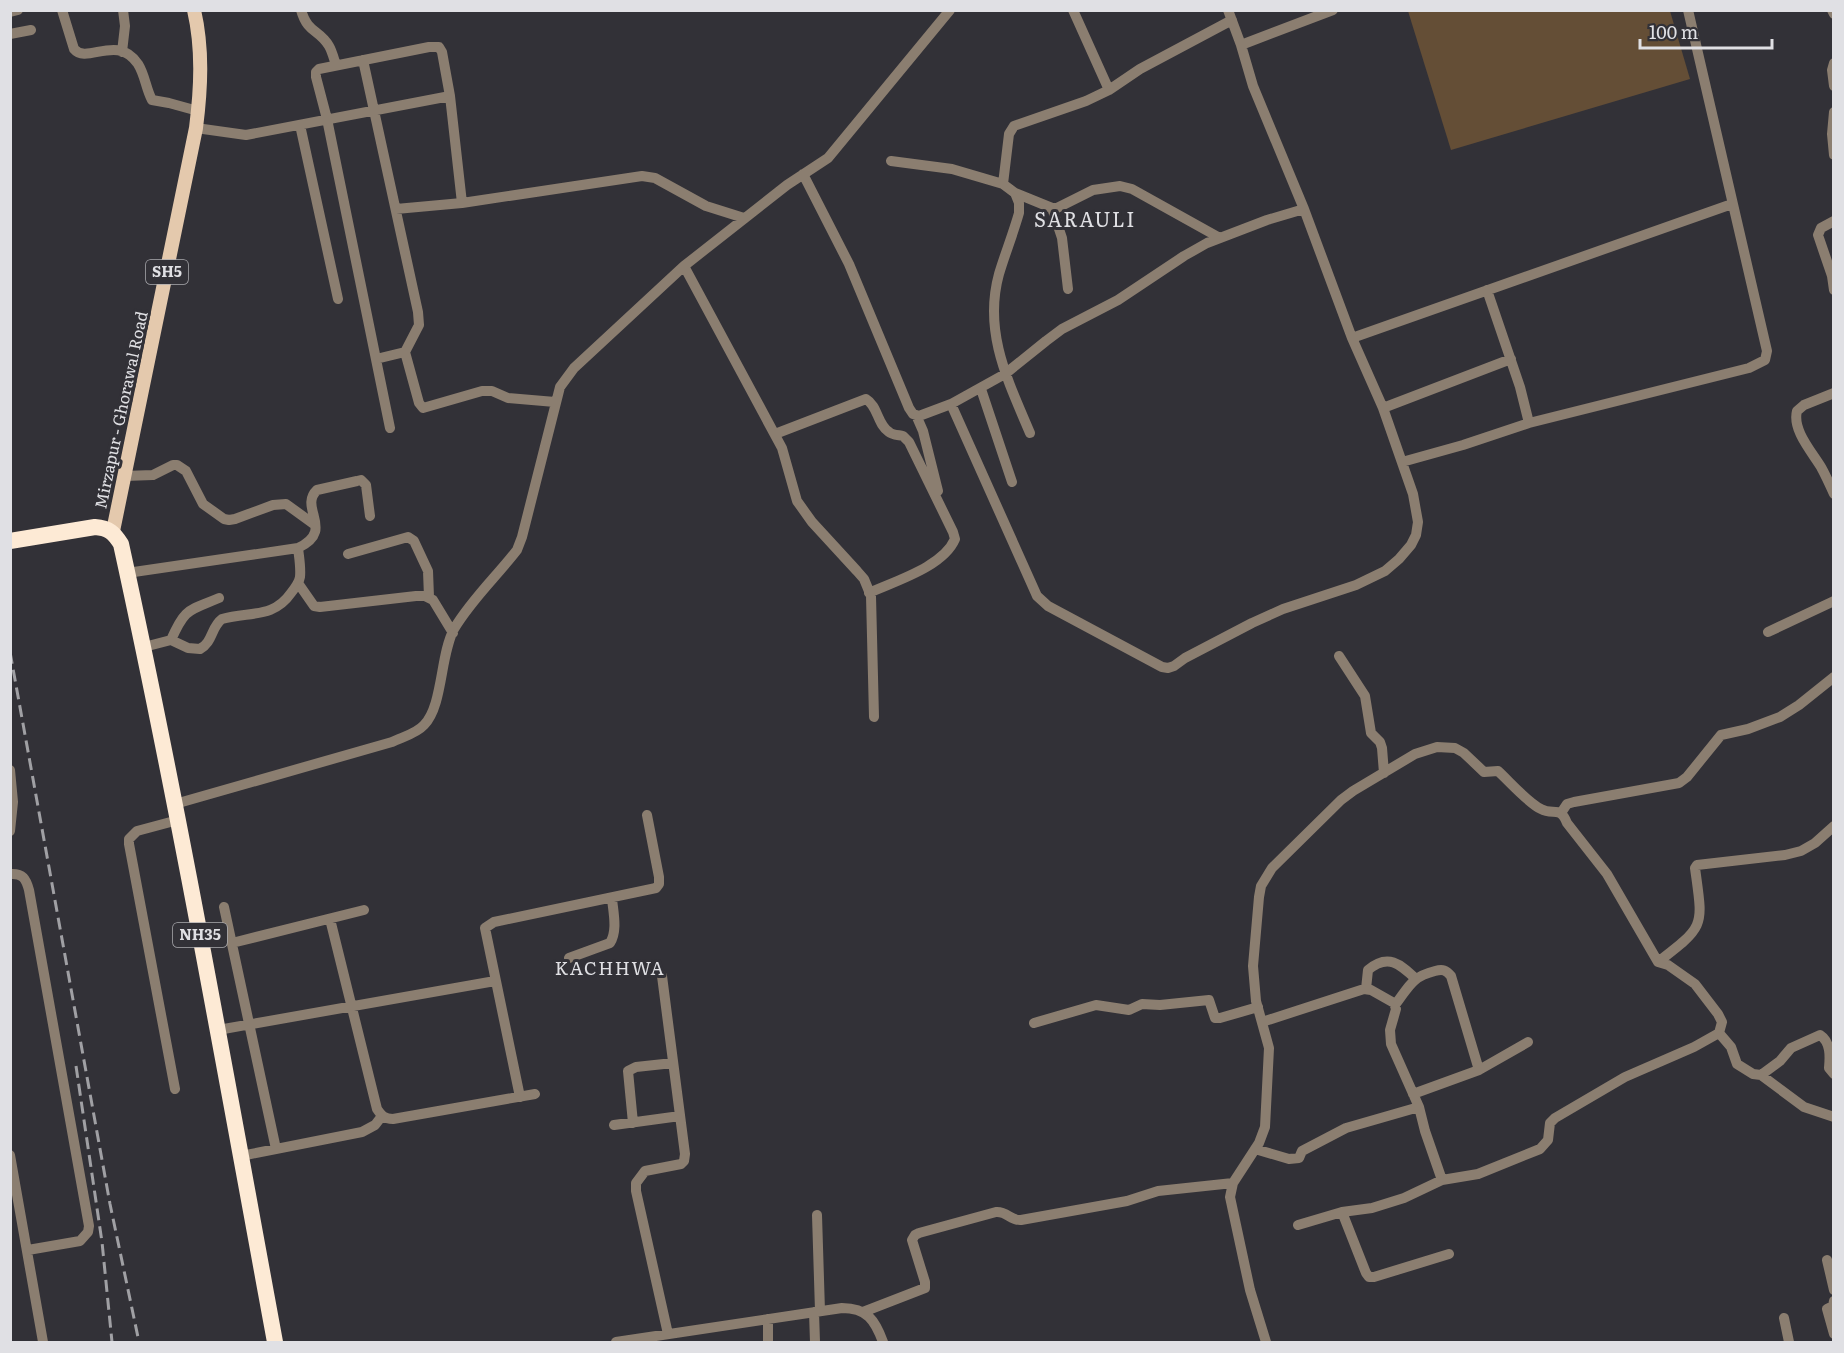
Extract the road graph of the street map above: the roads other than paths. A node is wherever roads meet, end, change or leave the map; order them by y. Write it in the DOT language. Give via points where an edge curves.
graph roads {
  1 [pos="18,10"];
  2 [pos="62,10"];
  3 [pos="123,10"];
  4 [pos="194,10"];
  5 [pos="301,10"];
  6 [pos="950,10"];
  7 [pos="1073,10"];
  8 [pos="1333,10"];
  9 [pos="1688,10"];
  10 [pos="10,12"];
  11 [pos="1230,15"];
  12 [pos="31,30"];
  13 [pos="10,34"];
  14 [pos="1241,45"];
  15 [pos="122,52"];
  16 [pos="363,60"];
  17 [pos="1833,63"];
  18 [pos="336,65"];
  19 [pos="1833,87"];
  20 [pos="1109,90"];
  21 [pos="450,96"];
  22 [pos="373,110"];
  23 [pos="198,111"];
  24 [pos="1833,112"];
  25 [pos="327,119"];
  26 [pos="300,125"];
  27 [pos="196,128"];
  28 [pos="1833,155"];
  29 [pos="891,161"];
  30 [pos="803,174"];
  31 [pos="1003,184"];
  32 [pos="1015,192"];
  33 [pos="462,203"];
  34 [pos="1732,204"];
  35 [pos="1052,208"];
  36 [pos="396,209"];
  37 [pos="1304,209"];
  38 [pos="744,218"];
  39 [pos="1833,221"];
  40 [pos="1220,238"];
  41 [pos="684,266"];
  42 [pos="1068,289"];
  43 [pos="1487,290"];
  44 [pos="1833,290"];
  45 [pos="338,298"];
  46 [pos="1352,338"];
  47 [pos="405,352"];
  48 [pos="376,359"];
  49 [pos="1511,359"];
  50 [pos="1005,374"];
  51 [pos="981,389"];
  52 [pos="1833,393"];
  53 [pos="555,402"];
  54 [pos="951,404"];
  55 [pos="1383,408"];
  56 [pos="916,415"];
  57 [pos="1528,423"];
  58 [pos="390,428"];
  59 [pos="1030,433"];
  60 [pos="775,434"];
  61 [pos="1402,462"];
  62 [pos="125,476"];
  63 [pos="1012,482"];
  64 [pos="1833,494"];
  65 [pos="943,511"];
  66 [pos="370,516"];
  67 [pos="315,525"];
  68 [pos="112,531"];
  69 [pos="10,541"];
  70 [pos="298,548"];
  71 [pos="348,554"];
  72 [pos="127,573"];
  73 [pos="298,583"];
  74 [pos="869,593"];
  75 [pos="429,597"];
  76 [pos="219,598"];
  77 [pos="1833,601"];
  78 [pos="1768,632"];
  79 [pos="453,633"];
  80 [pos="171,640"];
  81 [pos="144,648"];
  82 [pos="1339,656"];
  83 [pos="1833,677"];
  84 [pos="874,717"];
  85 [pos="10,770"];
  86 [pos="1384,773"];
  87 [pos="177,812"];
  88 [pos="1561,813"];
  89 [pos="647,815"];
  90 [pos="1833,826"];
  91 [pos="10,831"];
  92 [pos="10,874"];
  93 [pos="612,898"];
  94 [pos="224,907"];
  95 [pos="364,910"];
  96 [pos="330,919"];
  97 [pos="232,943"];
  98 [pos="569,958"];
  99 [pos="1658,962"];
  100 [pos="662,976"];
  101 [pos="1416,979"];
  102 [pos="495,981"];
  103 [pos="1366,989"];
  104 [pos="1395,1005"];
  105 [pos="351,1006"];
  106 [pos="1258,1007"];
  107 [pos="1262,1022"];
  108 [pos="1034,1023"];
  109 [pos="249,1024"];
  110 [pos="218,1030"];
  111 [pos="1719,1033"];
  112 [pos="1528,1042"];
  113 [pos="673,1063"];
  114 [pos="1479,1070"];
  115 [pos="1833,1074"];
  116 [pos="1761,1075"];
  117 [pos="175,1089"];
  118 [pos="535,1094"];
  119 [pos="1413,1094"];
  120 [pos="520,1096"];
  121 [pos="1419,1107"];
  122 [pos="382,1116"];
  123 [pos="680,1116"];
  124 [pos="1833,1117"];
  125 [pos="633,1123"];
  126 [pos="614,1125"];
  127 [pos="276,1149"];
  128 [pos="1255,1149"];
  129 [pos="10,1155"];
  130 [pos="241,1156"];
  131 [pos="1442,1180"];
  132 [pos="1233,1183"];
  133 [pos="1342,1212"];
  134 [pos="817,1215"];
  135 [pos="16,1220"];
  136 [pos="1298,1225"];
  137 [pos="28,1250"];
  138 [pos="1449,1254"];
  139 [pos="1827,1260"];
  140 [pos="1833,1285"];
  141 [pos="1833,1301"];
  142 [pos="817,1311"];
  143 [pos="863,1312"];
  144 [pos="1784,1318"];
  145 [pos="768,1319"];
  146 [pos="668,1334"];
  147 [pos="1833,1334"];
  148 [pos="43,1342"];
  149 [pos="275,1342"];
  150 [pos="616,1342"];
  151 [pos="768,1342"];
  152 [pos="815,1342"];
  153 [pos="883,1342"];
  154 [pos="1266,1342"];
  155 [pos="1789,1342"];
  1 -- 10 [label="street"];
  2 -- 15 [label="street" via="76,52"];
  3 -- 15 [label="street"];
  4 -- 23 [label="main road, Mirzapur - Ghorawal Road / SH5" via="200,56"];
  5 -- 18 [label="street" via="308,27 329,46"];
  6 -- 30 [label="street" via="828,158"];
  7 -- 20 [label="street"];
  8 -- 14 [label="street"];
  9 -- 34 [label="street"];
  11 -- 14 [label="street"];
  11 -- 20 [label="street"];
  12 -- 13 [label="street"];
  14 -- 37 [label="street" via="1252,86"];
  15 -- 23 [label="street" via="138,64 152,100"];
  16 -- 18 [label="street"];
  16 -- 21 [label="street" via="439,47"];
  16 -- 22 [label="street"];
  17 -- 19 [label="street"];
  18 -- 25 [label="street" via="316,72"];
  20 -- 31 [label="street" via="1014,126"];
  21 -- 22 [label="street"];
  21 -- 33 [label="street"];
  22 -- 25 [label="street"];
  22 -- 36 [label="street"];
  23 -- 27 [label="main road, Mirzapur - Ghorawal Road / SH5"];
  24 -- 28 [label="street"];
  25 -- 26 [label="street"];
  25 -- 48 [label="street"];
  26 -- 27 [label="street" via="246,135"];
  26 -- 45 [label="street"];
  27 -- 62 [label="main road, Mirzapur - Ghorawal Road / SH5"];
  29 -- 31 [label="street" via="952,170"];
  30 -- 38 [label="street"];
  30 -- 56 [label="street" via="849,264 909,408"];
  31 -- 32 [label="street"];
  32 -- 35 [label="street"];
  32 -- 50 [label="street" via="1019,213 999,274 995,302 995,336"];
  33 -- 36 [label="street"];
  33 -- 38 [label="street" via="642,176 655,178 706,206"];
  34 -- 43 [label="street"];
  34 -- 57 [label="street" via="1767,351 1765,360 1749,368"];
  35 -- 40 [label="street" via="1093,190 1120,186"];
  35 -- 42 [label="street" via="1062,238"];
  36 -- 47 [label="street" via="419,325"];
  37 -- 40 [label="street"];
  37 -- 46 [label="street"];
  38 -- 41 [label="street"];
  39 -- 44 [label="street" via="1821,228 1818,235"];
  40 -- 50 [label="street" via="1062,329"];
  41 -- 53 [label="street" via="574,368"];
  41 -- 60 [label="street"];
  43 -- 46 [label="street"];
  43 -- 49 [label="street"];
  46 -- 55 [label="street"];
  47 -- 48 [label="street"];
  47 -- 53 [label="street" via="423,408 482,390 508,398"];
  48 -- 58 [label="street"];
  49 -- 55 [label="street"];
  49 -- 57 [label="street"];
  50 -- 51 [label="street"];
  50 -- 59 [label="street"];
  51 -- 54 [label="street"];
  51 -- 63 [label="street"];
  52 -- 64 [label="street" via="1804,405 1797,411 1796,420"];
  53 -- 79 [label="street" via="517,550 460,619"];
  54 -- 56 [label="street"];
  54 -- 61 [label="street" via="1037,596 1048,606 1165,668 1283,609 1366,581 1399,559 1411,545 1418,522"];
  55 -- 61 [label="street"];
  56 -- 65 [label="street"];
  57 -- 61 [label="street"];
  60 -- 65 [label="street" via="868,399 886,430 906,438"];
  60 -- 74 [label="street" via="804,512 857,570"];
  62 -- 67 [label="street" via="153,475 177,465 186,471 200,500 224,519 286,504"];
  62 -- 68 [label="main road, Mirzapur - Ghorawal Road / SH5"];
  65 -- 74 [label="street" via="954,537 951,546 925,568"];
  66 -- 67 [label="street" via="366,484 361,480 317,490 311,500"];
  67 -- 70 [label="street" via="314,536"];
  68 -- 69 [label="highway" via="95,527"];
  68 -- 72 [label="highway, NH35" via="121,544"];
  70 -- 72 [label="street"];
  70 -- 73 [label="street"];
  71 -- 75 [label="street" via="411,538 428,571"];
  72 -- 81 [label="highway, NH35"];
  73 -- 75 [label="street" via="314,606 320,607"];
  73 -- 80 [label="street" via="275,609 222,619 211,640 200,649"];
  74 -- 84 [label="street"];
  75 -- 79 [label="street"];
  76 -- 80 [label="street" via="180,619"];
  77 -- 78 [label="street"];
  79 -- 87 [label="street" via="433,714 411,734"];
  80 -- 81 [label="street"];
  81 -- 87 [label="highway, NH35"];
  82 -- 86 [label="street" via="1365,696 1371,733 1382,748"];
  83 -- 88 [label="street" via="1780,717 1721,735 1679,783 1574,802"];
  85 -- 91 [label="street"];
  86 -- 88 [label="street" via="1428,749 1455,748 1484,772 1498,771 1540,809"];
  86 -- 106 [label="street" via="1341,800 1266,877 1259,897 1253,966"];
  87 -- 110 [label="highway, NH35"];
  87 -- 117 [label="street" via="137,831 129,839"];
  88 -- 99 [label="street" via="1607,874"];
  89 -- 93 [label="street" via="659,884 650,890"];
  90 -- 99 [label="street" via="1800,851 1697,865 1698,926"];
  92 -- 137 [label="street" via="26,879 29,890 89,1226 80,1240"];
  93 -- 98 [label="street" via="615,931 610,943"];
  93 -- 102 [label="street" via="489,924 485,934"];
  94 -- 97 [label="street"];
  95 -- 96 [label="street"];
  96 -- 97 [label="street"];
  96 -- 105 [label="street"];
  97 -- 109 [label="street"];
  99 -- 111 [label="street" via="1695,984 1722,1022"];
  100 -- 113 [label="street"];
  101 -- 103 [label="street" via="1399,964 1385,963 1368,970"];
  101 -- 104 [label="street"];
  101 -- 114 [label="street" via="1441,970 1449,974"];
  102 -- 105 [label="street"];
  102 -- 120 [label="street"];
  103 -- 104 [label="street"];
  103 -- 107 [label="street"];
  104 -- 119 [label="street" via="1391,1044"];
  105 -- 109 [label="street"];
  105 -- 122 [label="street"];
  106 -- 107 [label="street"];
  106 -- 108 [label="street" via="1215,1018 1209,999 1142,1004 1126,1010 1096,1005"];
  107 -- 128 [label="street" via="1270,1055 1265,1127"];
  109 -- 110 [label="street"];
  109 -- 127 [label="street"];
  110 -- 130 [label="highway, NH35"];
  111 -- 116 [label="street" via="1731,1047 1737,1064"];
  111 -- 131 [label="street" via="1625,1077 1555,1118 1550,1123 1548,1140 1540,1149 1478,1174"];
  112 -- 114 [label="street"];
  113 -- 123 [label="street"];
  113 -- 125 [label="street" via="628,1071"];
  114 -- 119 [label="street"];
  115 -- 116 [label="street" via="1821,1035 1791,1048"];
  116 -- 124 [label="street" via="1804,1107"];
  118 -- 120 [label="street"];
  119 -- 121 [label="street"];
  120 -- 122 [label="street" via="393,1119"];
  121 -- 128 [label="street" via="1346,1128 1302,1150 1299,1158"];
  121 -- 131 [label="street"];
  122 -- 127 [label="street" via="362,1132"];
  123 -- 125 [label="street"];
  123 -- 146 [label="street" via="684,1161 674,1167 645,1171 636,1183"];
  125 -- 126 [label="street"];
  127 -- 130 [label="street"];
  128 -- 132 [label="street"];
  129 -- 135 [label="street"];
  130 -- 149 [label="highway, NH35"];
  131 -- 133 [label="street" via="1404,1198"];
  132 -- 143 [label="street" via="1158,1191 1127,1201 1021,1220 996,1212 919,1233 912,1240 925,1288"];
  132 -- 154 [label="street" via="1233,1215"];
  133 -- 136 [label="street"];
  133 -- 138 [label="street" via="1369,1277"];
  134 -- 142 [label="street"];
  135 -- 137 [label="street"];
  137 -- 148 [label="street"];
  139 -- 140 [label="street"];
  141 -- 147 [label="street" via="1827,1309"];
  142 -- 143 [label="street" via="853,1308"];
  142 -- 145 [label="street"];
  142 -- 152 [label="street"];
  143 -- 153 [label="street" via="872,1319"];
  144 -- 155 [label="street"];
  145 -- 146 [label="street"];
  145 -- 151 [label="street"];
  146 -- 150 [label="street"];
}
